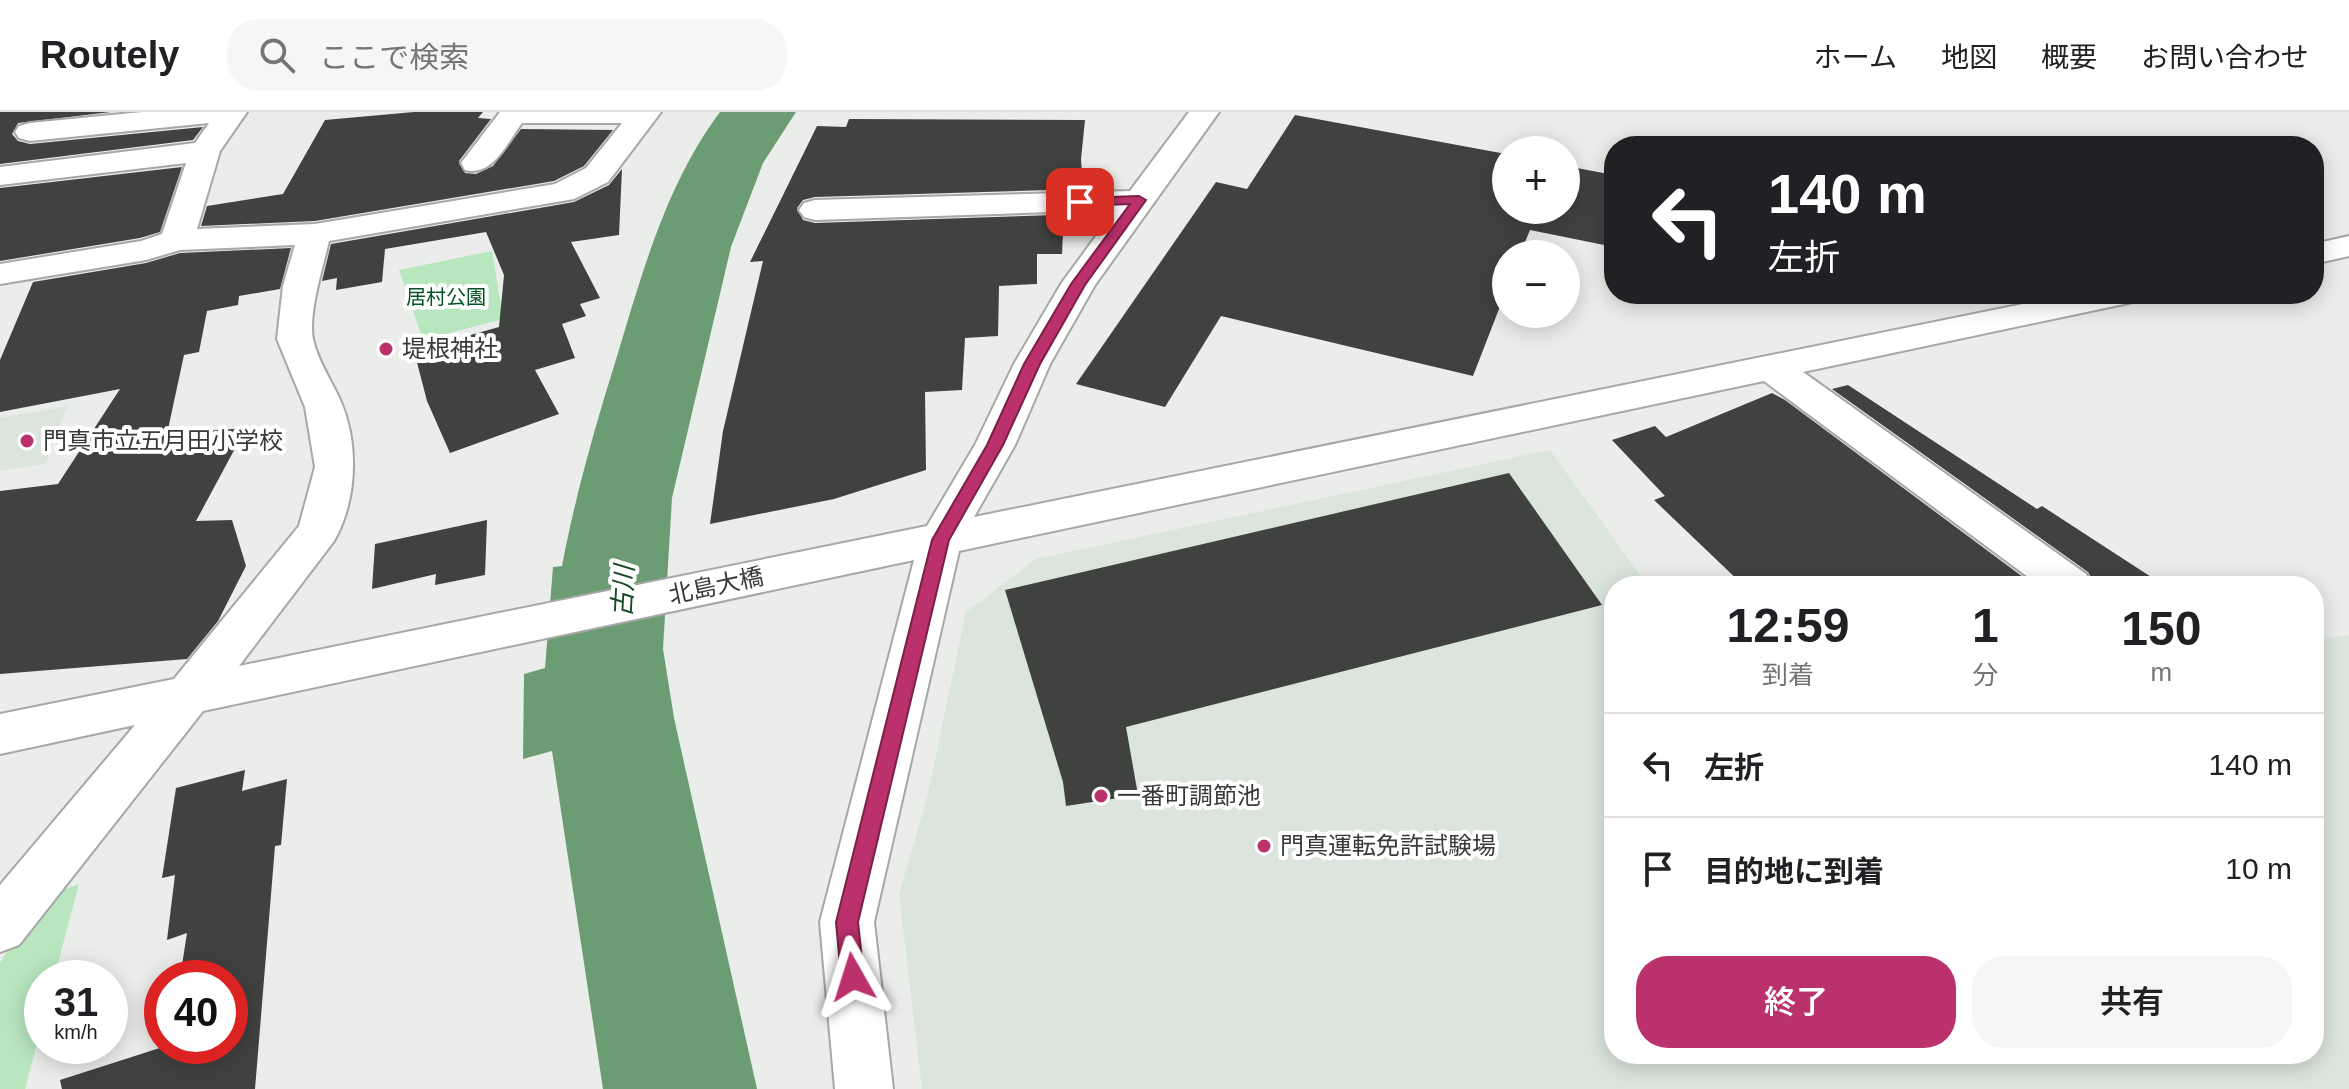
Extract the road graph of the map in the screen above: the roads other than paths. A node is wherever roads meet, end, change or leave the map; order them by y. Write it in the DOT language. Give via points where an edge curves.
graph roads {
  1 [pos="232,112"];
  2 [pos="1204,112"];
  3 [pos="645,113"];
  4 [pos="30,132"];
  5 [pos="205,151"];
  6 [pos="476,163"];
  7 [pos="0,176"];
  8 [pos="1139,200"];
  9 [pos="815,210"];
  10 [pos="315,234"];
  11 [pos="177,240"];
  12 [pos="0,274"];
  13 [pos="2077,304"];
  14 [pos="1773,369"];
  15 [pos="940,540"];
  16 [pos="2057,576"];
  17 [pos="188,696"];
  18 [pos="0,734"];
  19 [pos="0,927"];
  20 [pos="864,1089"];
  1 -- 4 [label="street"];
  1 -- 5 [label="street"];
  2 -- 8 [label="street"];
  3 -- 6 [label="street" via="514,114"];
  3 -- 10 [label="street" via="597,175 563,192"];
  5 -- 7 [label="street"];
  5 -- 11 [label="street"];
  8 -- 9 [label="street"];
  8 -- 15 [label="street" via="1078,284"];
  10 -- 11 [label="street"];
  10 -- 17 [label="street" via="300,286 295,339 324,407 335,467 319,530"];
  11 -- 12 [label="street"];
  13 -- 14 [label="street, 北島大橋"];
  14 -- 15 [label="street, 北島大橋"];
  14 -- 16 [label="street"];
  15 -- 17 [label="street, 北島大橋"];
  15 -- 20 [label="street" via="847,922"];
  17 -- 18 [label="street, 北島大橋"];
  17 -- 19 [label="street"];
}
